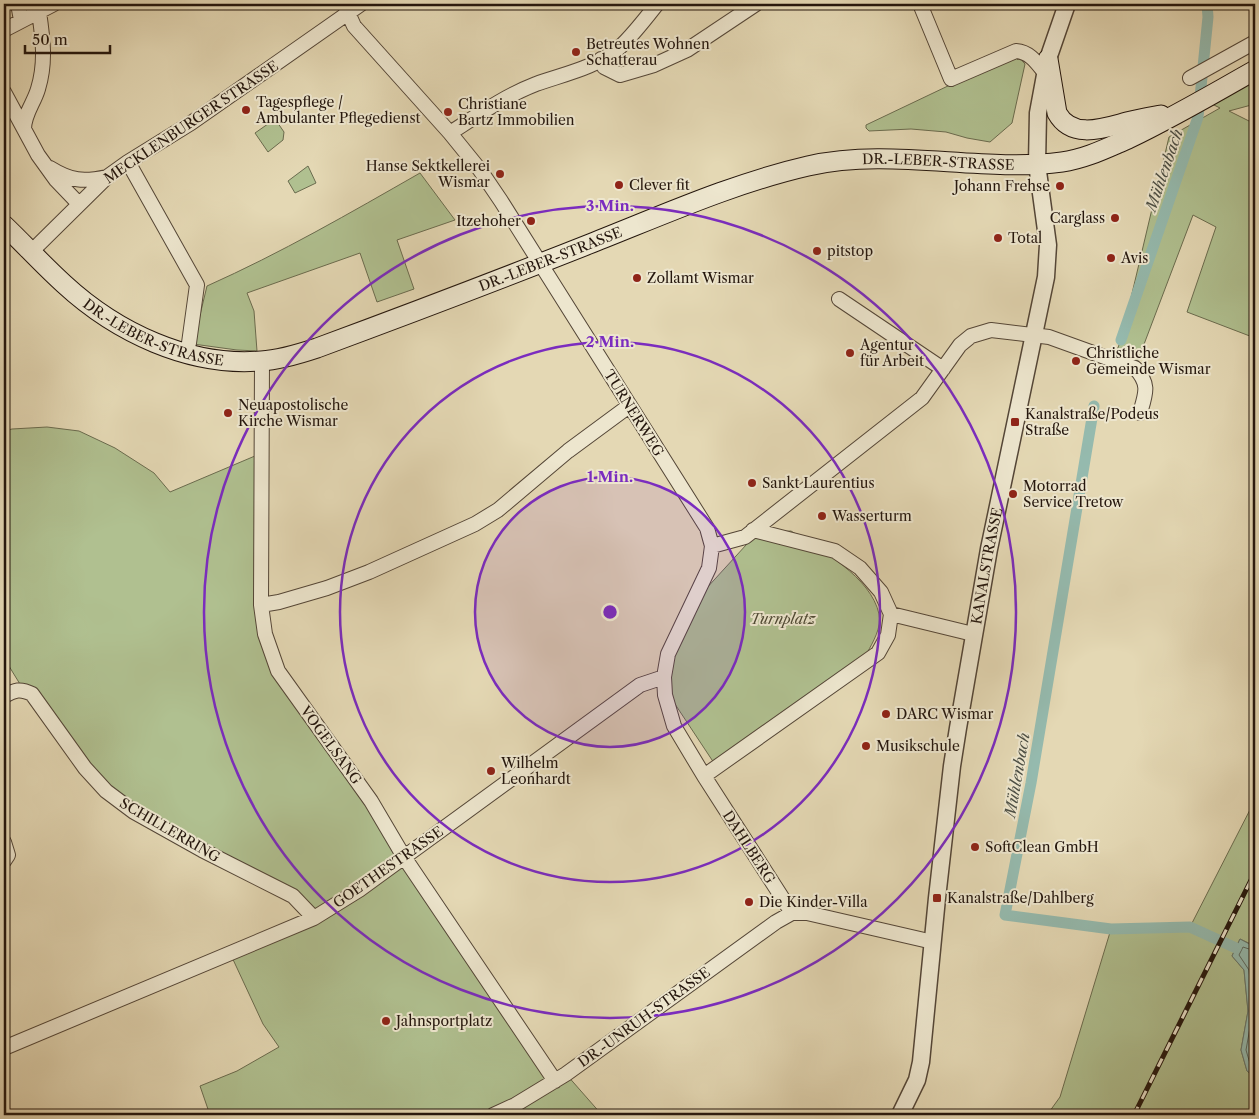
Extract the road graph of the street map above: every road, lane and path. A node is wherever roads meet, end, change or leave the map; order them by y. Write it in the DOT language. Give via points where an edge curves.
graph roads {
  1 [pos="18,4"];
  2 [pos="54,4"];
  3 [pos="361,4"];
  4 [pos="657,4"];
  5 [pos="753,4"];
  6 [pos="920,4"];
  7 [pos="1067,4"];
  8 [pos="346,8"];
  9 [pos="39,12"];
  10 [pos="21,20"];
  11 [pos="4,30"];
  12 [pos="1255,42"];
  13 [pos="601,59"];
  14 [pos="1046,66"];
  15 [pos="1255,70"];
  16 [pos="1190,78"];
  17 [pos="4,92"];
  18 [pos="12,106"];
  19 [pos="30,107"];
  20 [pos="1184,110"];
  21 [pos="24,129"];
  22 [pos="450,133"];
  23 [pos="128,162"];
  24 [pos="1037,164"];
  25 [pos="45,165"];
  26 [pos="107,178"];
  27 [pos="79,204"];
  28 [pos="4,225"];
  29 [pos="31,252"];
  30 [pos="539,264"];
  31 [pos="839,299"];
  32 [pos="1034,335"];
  33 [pos="186,353"];
  34 [pos="262,361"];
  35 [pos="942,369"];
  36 [pos="629,406"];
  37 [pos="1140,413"];
  38 [pos="753,530"];
  39 [pos="712,546"];
  40 [pos="261,605"];
  41 [pos="891,614"];
  42 [pos="973,634"];
  43 [pos="664,677"];
  44 [pos="4,696"];
  45 [pos="704,776"];
  46 [pos="4,842"];
  47 [pos="404,857"];
  48 [pos="4,861"];
  49 [pos="792,913"];
  50 [pos="314,918"];
  51 [pos="933,942"];
  52 [pos="4,1048"];
  53 [pos="555,1081"];
  54 [pos="493,1115"];
  55 [pos="900,1115"];
  1 -- 10 [label="street"];
  2 -- 9 [label="street"];
  3 -- 8 [label="street, MECKLENBURGER STRASSE"];
  4 -- 13 [label="street" via="619,48"];
  5 -- 13 [label="street" via="687,50 654,65 620,75 604,67"];
  6 -- 14 [label="street" via="951,79 1016,51"];
  7 -- 14 [label="street"];
  8 -- 22 [label="street, TURNERWEG" via="354,26"];
  8 -- 23 [label="street, MECKLENBURGER STRASSE" via="191,123"];
  9 -- 10 [label="street"];
  9 -- 19 [label="street" via="44,64 38,91"];
  10 -- 11 [label="street"];
  12 -- 16 [label="street"];
  13 -- 22 [label="street" via="494,104"];
  14 -- 20 [label="main road" via="1056,113 1073,128 1096,130"];
  14 -- 24 [label="street" via="1038,113"];
  15 -- 20 [label="main road"];
  17 -- 18 [label="street"];
  18 -- 19 [label="street" via="20,110"];
  18 -- 21 [label="street"];
  19 -- 21 [label="street"];
  20 -- 24 [label="main road, DR.-LEBER-STRASSE" via="1084,157"];
  21 -- 25 [label="street"];
  22 -- 30 [label="street, TURNERWEG" via="480,170"];
  23 -- 26 [label="street, MECKLENBURGER STRASSE"];
  23 -- 33 [label="street" via="197,285"];
  24 -- 30 [label="main road, DR.-LEBER-STRASSE" via="894,159 822,163 715,195"];
  24 -- 32 [label="street, KANALSTRASSE" via="1048,245 1046,277"];
  25 -- 26 [label="street" via="58,174 79,180"];
  25 -- 27 [label="street"];
  26 -- 27 [label="street, MECKLENBURGER STRASSE"];
  27 -- 29 [label="street, MECKLENBURGER STRASSE"];
  28 -- 29 [label="main road, DR.-LEBER-STRASSE"];
  29 -- 33 [label="main road, DR.-LEBER-STRASSE" via="64,285 115,322 163,346"];
  30 -- 34 [label="main road, DR.-LEBER-STRASSE" via="317,348"];
  30 -- 36 [label="street, TURNERWEG"];
  31 -- 35 [label="street"];
  32 -- 35 [label="street" via="991,330 972,336 960,345"];
  32 -- 37 [label="street" via="1049,337 1135,368 1146,383"];
  32 -- 42 [label="street, KANALSTRASSE"];
  33 -- 34 [label="main road, DR.-LEBER-STRASSE" via="220,360"];
  34 -- 40 [label="street, VOGELSANG"];
  35 -- 38 [label="street" via="922,398"];
  36 -- 39 [label="street, TURNERWEG" via="707,528"];
  36 -- 40 [label="street" via="498,510 475,524 328,588"];
  38 -- 39 [label="street" via="745,537"];
  38 -- 41 [label="street" via="835,551 860,568 881,592"];
  39 -- 43 [label="street" via="709,568 668,654"];
  40 -- 47 [label="street, VOGELSANG" via="264,634 278,671 371,801"];
  41 -- 42 [label="street"];
  41 -- 45 [label="street" via="888,635 878,653"];
  42 -- 51 [label="street, KANALSTRASSE" via="952,766"];
  43 -- 45 [label="street, DAHLBERG" via="665,695 674,726"];
  43 -- 47 [label="street, GOETHESTRASSE" via="640,685"];
  44 -- 50 [label="street, SCHILLERRING" via="23,689 32,694 85,768 106,791 134,812 293,896"];
  45 -- 49 [label="street, DAHLBERG"];
  46 -- 48 [label="street" via="8,855"];
  47 -- 50 [label="street, GOETHESTRASSE"];
  47 -- 53 [label="street, VOGELSANG"];
  49 -- 51 [label="street" via="807,913"];
  49 -- 53 [label="street, DR.-UNRUH-STRASSE"];
  50 -- 52 [label="street, GOETHESTRASSE"];
  51 -- 55 [label="street, KANALSTRASSE" via="921,1062 917,1080"];
  53 -- 54 [label="street, DR.-UNRUH-STRASSE"];
}
